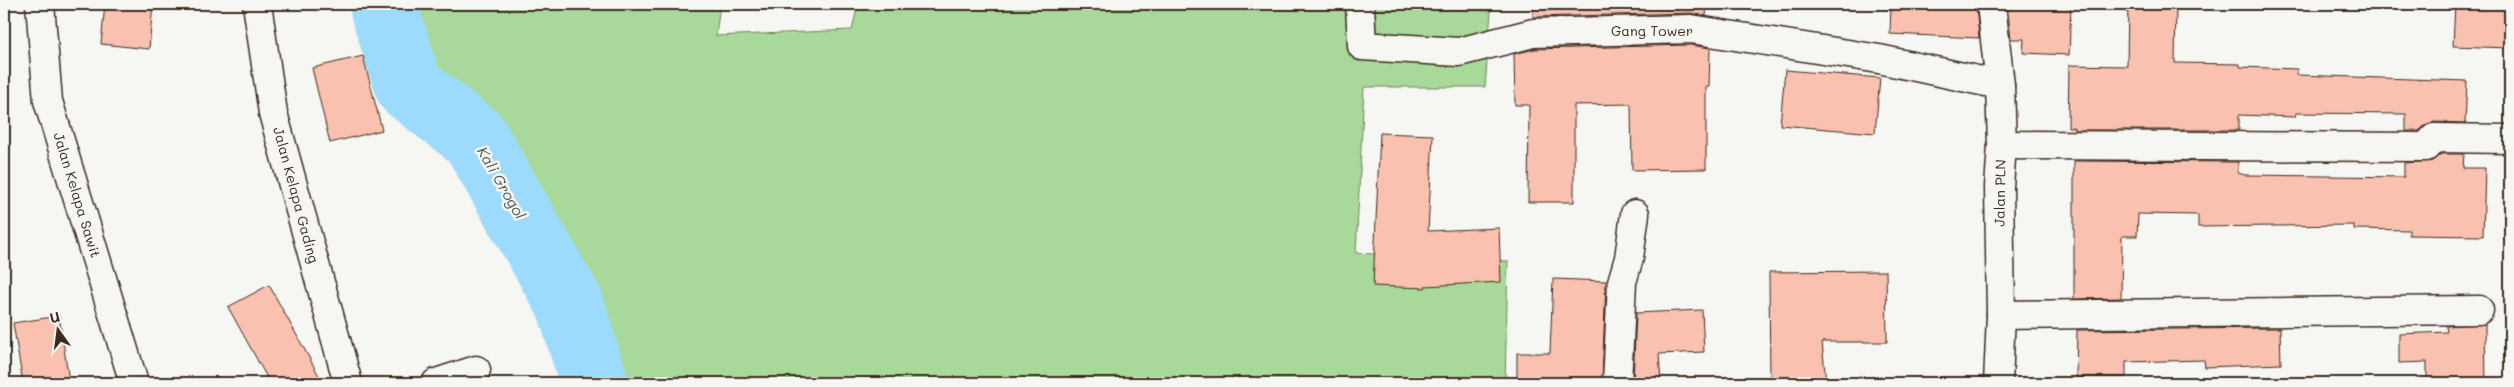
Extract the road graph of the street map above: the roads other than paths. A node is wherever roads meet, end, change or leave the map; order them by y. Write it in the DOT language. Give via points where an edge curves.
graph roads {
  1 [pos="40,4"];
  2 [pos="257,4"];
  3 [pos="1360,4"];
  4 [pos="1991,4"];
  5 [pos="2000,85"];
  6 [pos="2510,139"];
  7 [pos="2002,145"];
  8 [pos="1635,214"];
  9 [pos="2479,310"];
  10 [pos="2001,315"];
  11 [pos="476,370"];
  12 [pos="134,383"];
  13 [pos="348,383"];
  14 [pos="436,383"];
  15 [pos="1617,383"];
  16 [pos="1998,383"];
  1 -- 12 [label="street, Jalan Kelapa Sawit" via="48,101"];
  2 -- 13 [label="street, Jalan Kelapa Gading" via="273,113"];
  3 -- 5 [label="street, Gang Tower" via="1362,46 1459,52 1533,33 1691,29 1879,59"];
  4 -- 5 [label="street, Jalan PLN"];
  5 -- 7 [label="street, Jalan PLN"];
  6 -- 7 [label="street" via="2434,138 2426,147"];
  7 -- 10 [label="street, Jalan PLN" via="1999,187"];
  8 -- 15 [label="street" via="1622,282"];
  9 -- 10 [label="street"];
  10 -- 16 [label="street, Jalan PLN"];
  11 -- 14 [label="street"];
}
